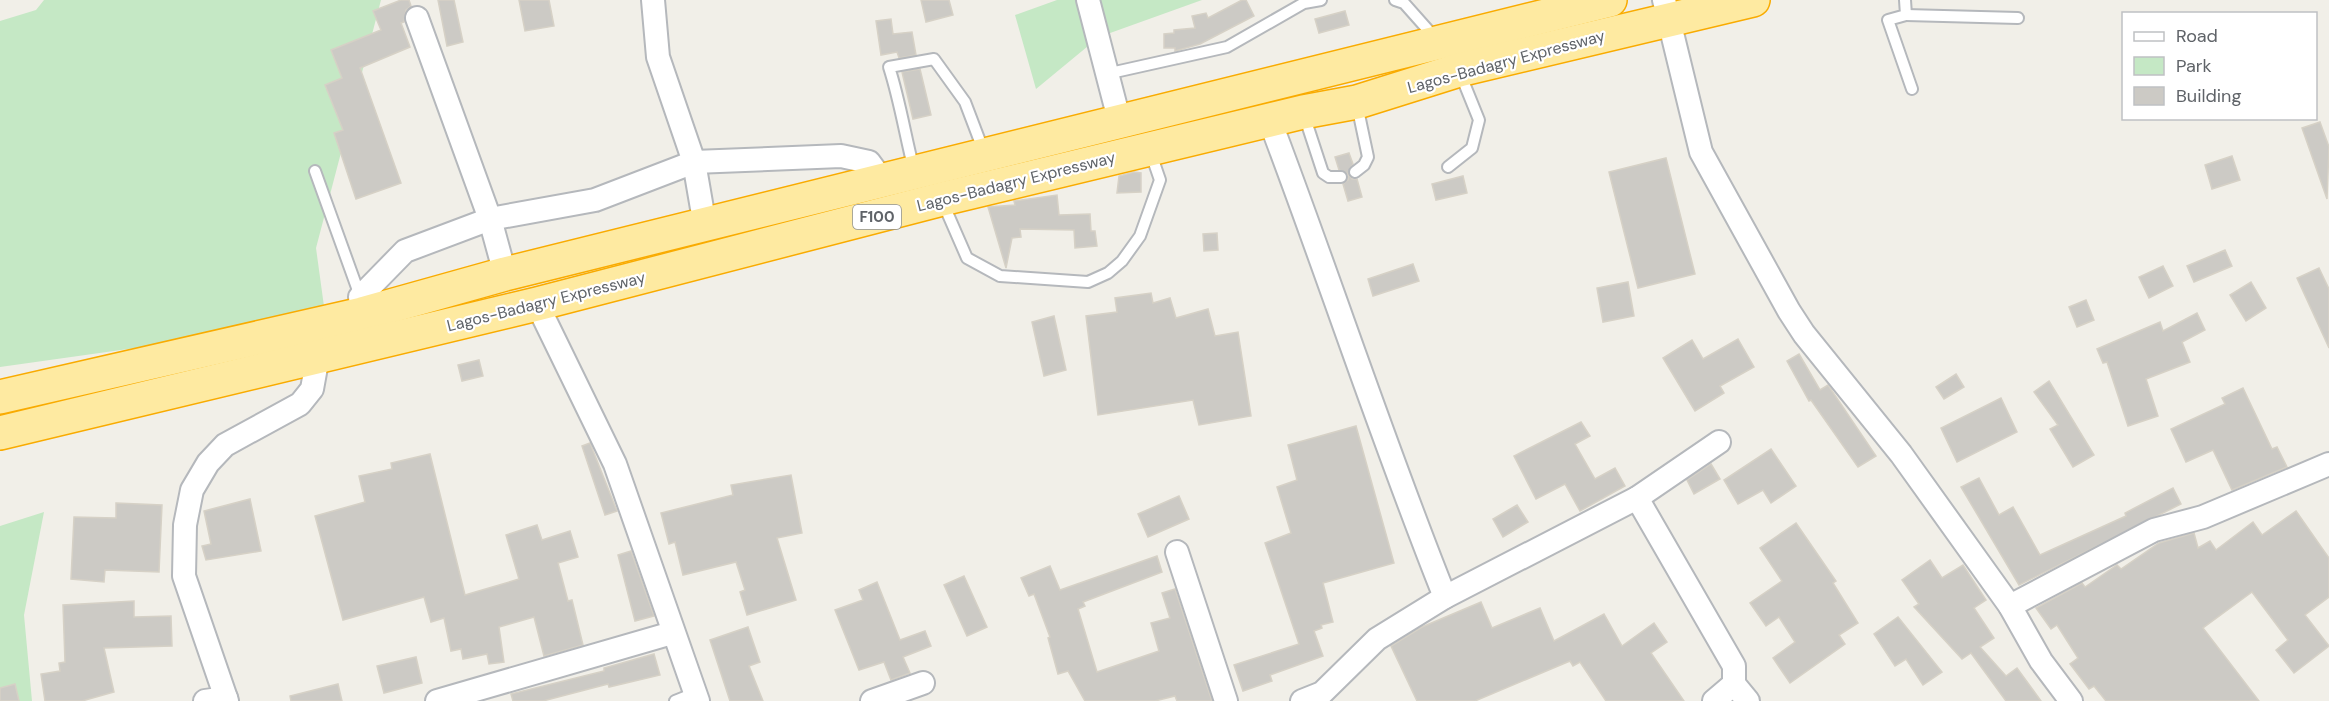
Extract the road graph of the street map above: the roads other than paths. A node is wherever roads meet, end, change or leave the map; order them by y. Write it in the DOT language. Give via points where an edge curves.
graph roads {
  1 [pos="653,0"];
  2 [pos="1088,0"];
  3 [pos="1321,0"];
  4 [pos="1395,0"];
  5 [pos="1610,0"];
  6 [pos="1753,0"];
  7 [pos="1905,0"];
  8 [pos="1666,10"];
  9 [pos="1906,15"];
  10 [pos="417,18"];
  11 [pos="2018,18"];
  12 [pos="1438,42"];
  13 [pos="1459,70"];
  14 [pos="1106,74"];
  15 [pos="1912,89"];
  16 [pos="1357,102"];
  17 [pos="1303,112"];
  18 [pos="1270,121"];
  19 [pos="1120,123"];
  20 [pos="1149,148"];
  21 [pos="985,155"];
  22 [pos="694,162"];
  23 [pos="1448,167"];
  24 [pos="315,171"];
  25 [pos="914,172"];
  26 [pos="1355,172"];
  27 [pos="1341,177"];
  28 [pos="883,181"];
  29 [pos="942,199"];
  30 [pos="490,219"];
  31 [pos="705,226"];
  32 [pos="505,274"];
  33 [pos="537,304"];
  34 [pos="361,305"];
  35 [pos="318,356"];
  36 [pos="0,397"];
  37 [pos="0,433"];
  38 [pos="1719,442"];
  39 [pos="2329,464"];
  40 [pos="1637,498"];
  41 [pos="1177,552"];
  42 [pos="1445,597"];
  43 [pos="2010,606"];
  44 [pos="672,633"];
  45 [pos="923,683"];
  46 [pos="1741,693"];
  47 [pos="689,698"];
  48 [pos="219,700"];
  49 [pos="437,701"];
  50 [pos="872,701"];
  51 [pos="1226,701"];
  52 [pos="1302,701"];
  53 [pos="1714,701"];
  54 [pos="2071,701"];
  1 -- 22 [label="street" via="658,57"];
  2 -- 14 [label="street"];
  3 -- 14 [label="lane" via="1304,3 1227,46"];
  4 -- 12 [label="lane" via="1404,3"];
  5 -- 12 [label="highway, Lagos-Badagry Expressway / F100"];
  6 -- 8 [label="highway, Lagos-Badagry Expressway / F100"];
  7 -- 9 [label="lane"];
  8 -- 13 [label="highway, Lagos-Badagry Expressway / F100"];
  8 -- 43 [label="street" via="1701,152 1789,311 1901,454"];
  9 -- 11 [label="lane"];
  9 -- 15 [label="lane" via="1888,20"];
  10 -- 30 [label="street"];
  12 -- 19 [label="highway, Lagos-Badagry Expressway / F100"];
  13 -- 16 [label="highway, Lagos-Badagry Expressway / F100"];
  13 -- 23 [label="lane" via="1479,120 1472,148"];
  14 -- 19 [label="street"];
  16 -- 17 [label="highway, Lagos-Badagry Expressway / F100"];
  16 -- 26 [label="lane" via="1368,157"];
  17 -- 18 [label="highway, Lagos-Badagry Expressway / F100"];
  17 -- 27 [label="lane" via="1323,172 1329,177"];
  18 -- 20 [label="highway, Lagos-Badagry Expressway / F100"];
  18 -- 42 [label="street"];
  19 -- 21 [label="highway, Lagos-Badagry Expressway / F100"];
  20 -- 29 [label="highway, Lagos-Badagry Expressway / F100"];
  20 -- 29 [label="lane" via="1160,180 1140,236 1122,261 1088,282 1000,276 967,258"];
  21 -- 25 [label="highway, Lagos-Badagry Expressway / F100"];
  21 -- 25 [label="lane" via="965,102 934,59 889,67"];
  22 -- 28 [label="street" via="841,156 869,162"];
  22 -- 30 [label="street" via="595,200"];
  22 -- 31 [label="street"];
  24 -- 34 [label="lane"];
  25 -- 28 [label="highway, Lagos-Badagry Expressway / F100"];
  28 -- 31 [label="highway, Lagos-Badagry Expressway / F100"];
  29 -- 33 [label="highway, Lagos-Badagry Expressway / F100"];
  30 -- 32 [label="street"];
  30 -- 34 [label="street" via="405,251"];
  31 -- 32 [label="highway, Lagos-Badagry Expressway / F100"];
  32 -- 34 [label="highway, Lagos-Badagry Expressway / F100"];
  33 -- 35 [label="highway, Lagos-Badagry Expressway / F100"];
  33 -- 44 [label="street" via="615,464"];
  34 -- 36 [label="highway, Lagos-Badagry Expressway / F100"];
  35 -- 37 [label="highway, Lagos-Badagry Expressway / F100"];
  35 -- 48 [label="street" via="312,388 300,405 225,445 208,463 192,490 185,525 184,576"];
  38 -- 40 [label="street"];
  39 -- 43 [label="street" via="2203,517 2154,530"];
  40 -- 42 [label="street"];
  40 -- 46 [label="street" via="1734,666"];
  41 -- 51 [label="street"];
  42 -- 52 [label="street" via="1377,639 1322,693"];
  43 -- 54 [label="street" via="2041,661"];
  44 -- 47 [label="street"];
  44 -- 49 [label="street"];
  45 -- 50 [label="street"];
  46 -- 53 [label="street"];
}
